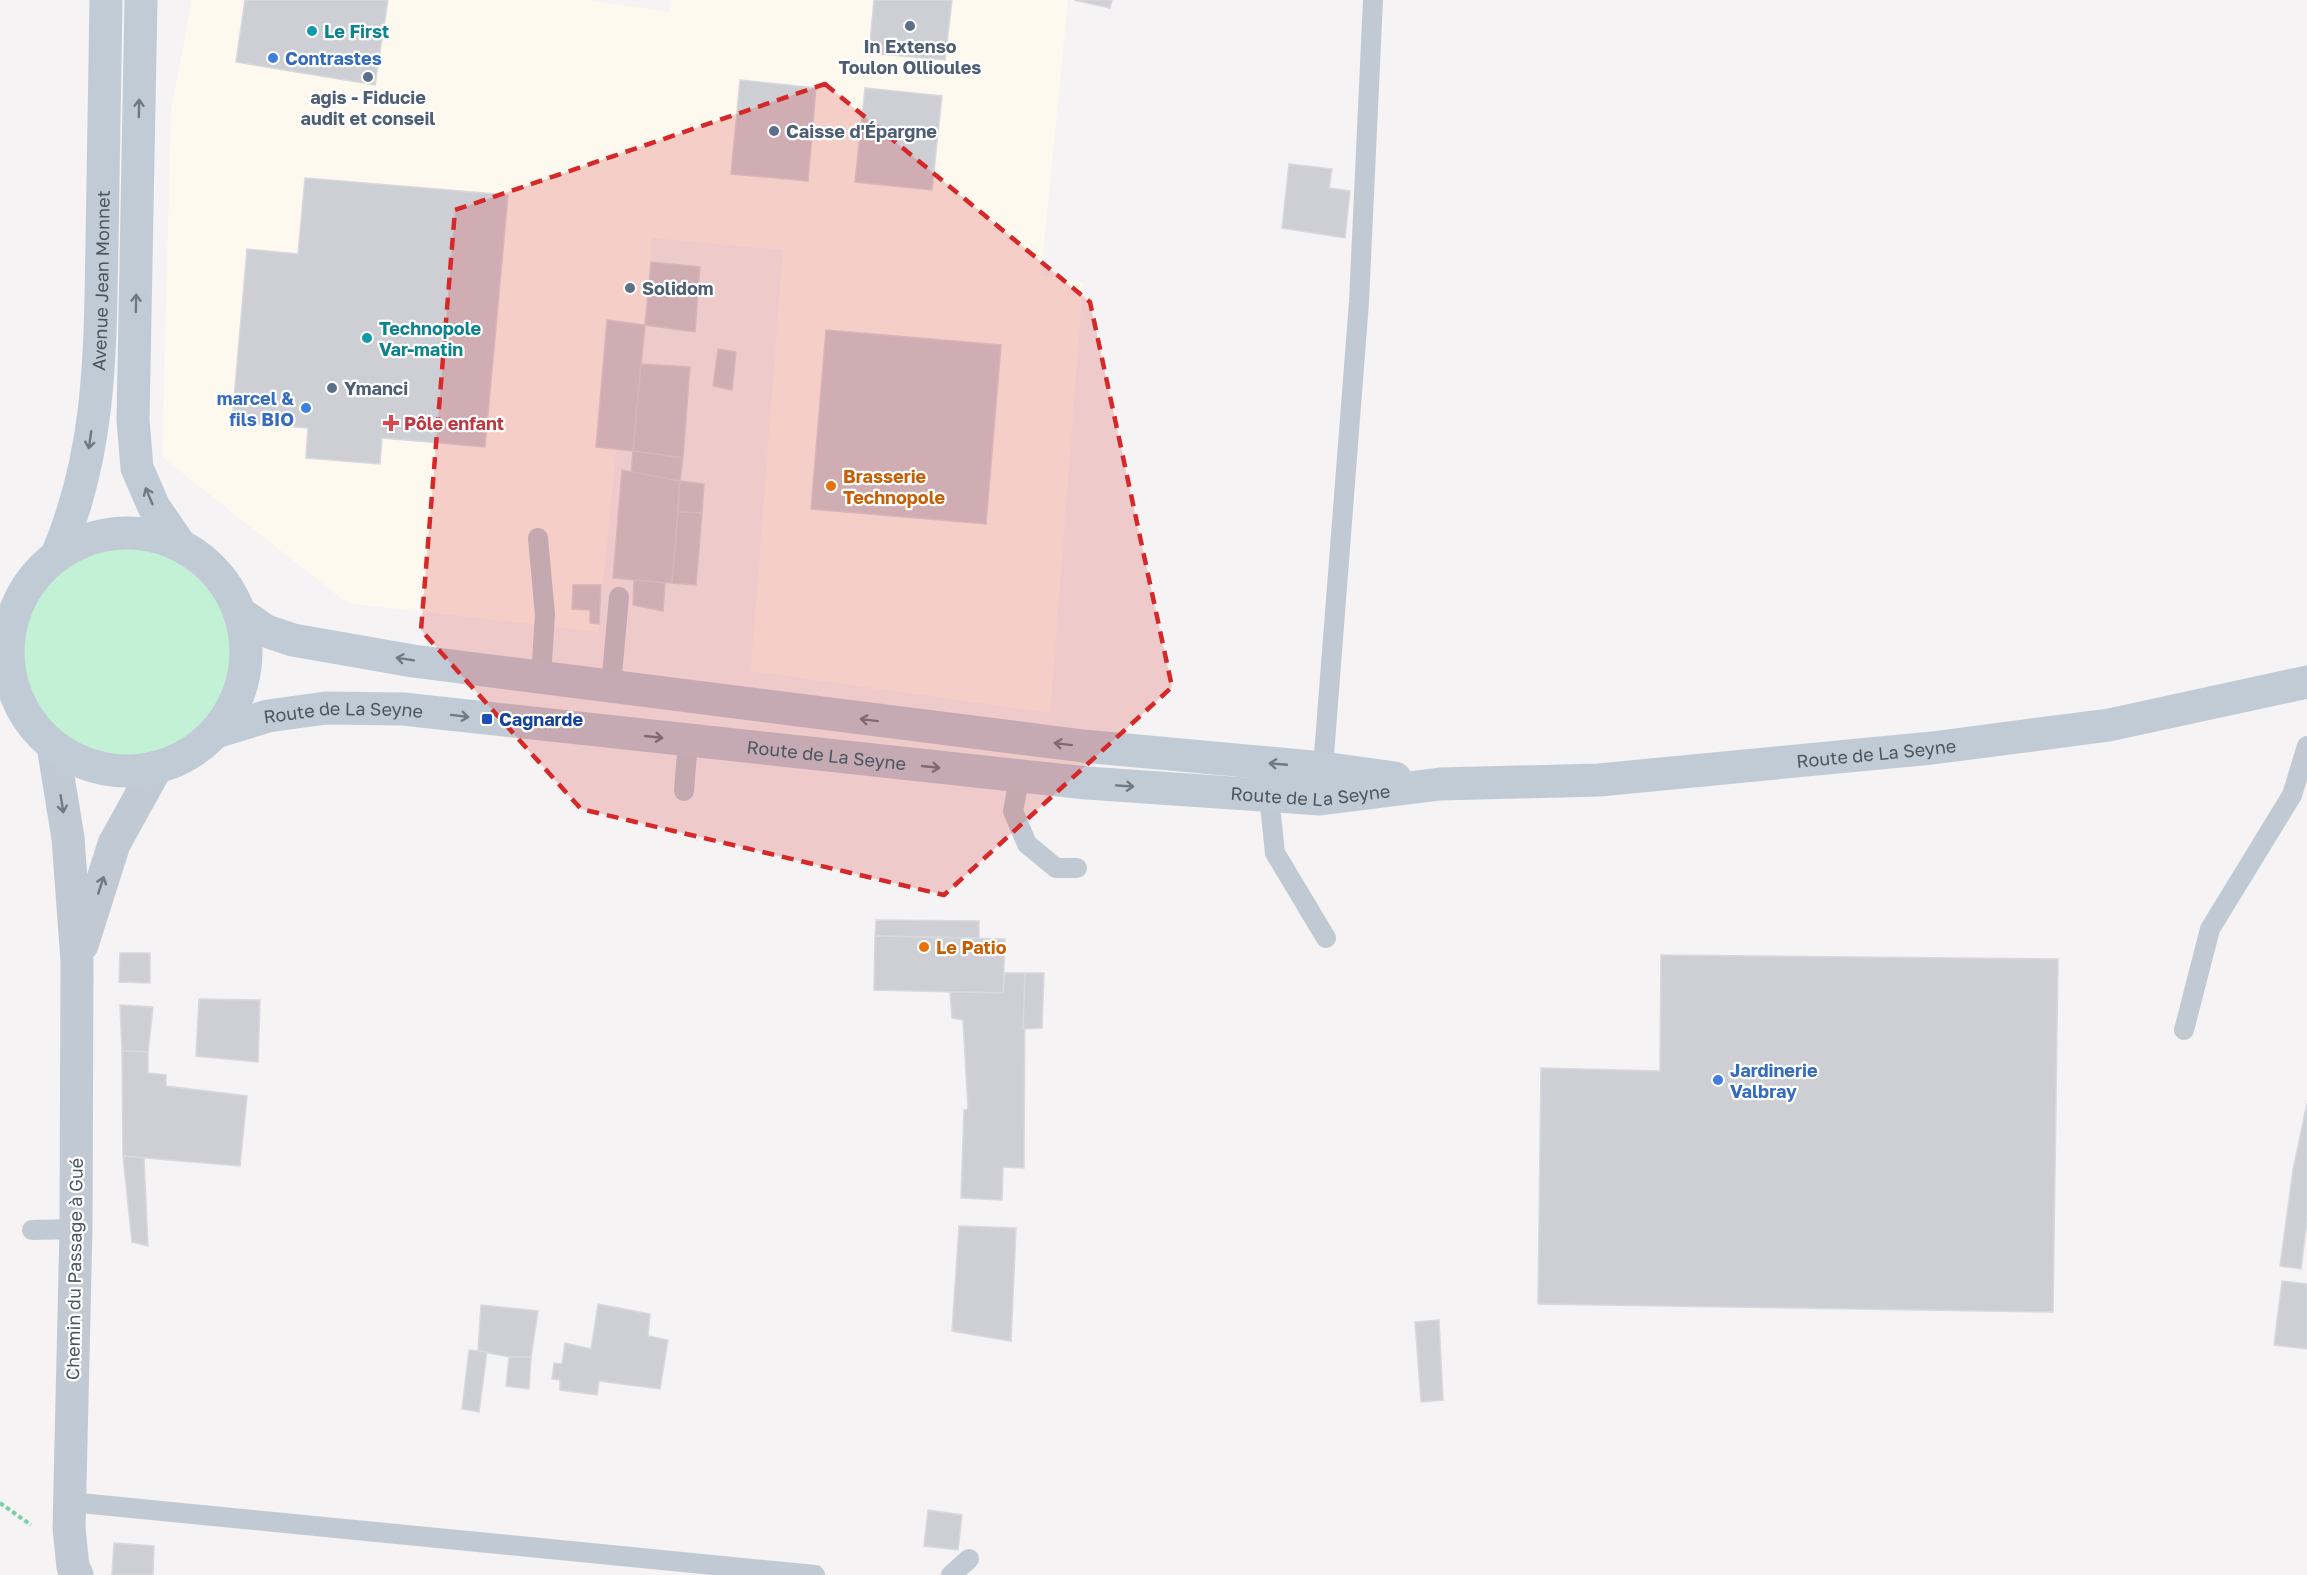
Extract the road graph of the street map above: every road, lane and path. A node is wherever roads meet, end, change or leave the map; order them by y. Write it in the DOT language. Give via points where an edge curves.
graph roads {
  1 [pos="106,0"];
  2 [pos="141,0"];
  3 [pos="1373,0"];
  4 [pos="538,538"];
  5 [pos="180,545"];
  6 [pos="57,555"];
  7 [pos="619,597"];
  8 [pos="240,613"];
  9 [pos="6,628"];
  10 [pos="541,677"];
  11 [pos="2307,682"];
  12 [pos="611,686"];
  13 [pos="13,714"];
  14 [pos="216,732"];
  15 [pos="688,741"];
  16 [pos="53,746"];
  17 [pos="2307,746"];
  18 [pos="156,768"];
  19 [pos="1323,768"];
  20 [pos="1020,776"];
  21 [pos="1440,784"];
  22 [pos="684,791"];
  23 [pos="1269,796"];
  24 [pos="1077,868"];
  25 [pos="1326,938"];
  26 [pos="77,961"];
  27 [pos="2184,1030"];
  28 [pos="76,1229"];
  29 [pos="32,1230"];
  30 [pos="70,1502"];
  31 [pos="969,1559"];
  32 [pos="77,1575"];
  33 [pos="815,1575"];
  34 [pos="951,1575"];
  1 -- 6 [label="main road, Avenue Jean Monnet, one-way" via="99,382 85,476"];
  5 -- 2 [label="main road, Avenue Jean Monnet, one-way" via="154,507 137,468 133,420"];
  3 -- 19 [label="lane" via="1359,302"];
  4 -- 10 [label="lane" via="545,615"];
  5 -- 6 [label="main road" via="149,535 118,534 86,541"];
  5 -- 8 [label="main road" via="205,562 226,585"];
  6 -- 9 [label="main road" via="37,574"];
  7 -- 12 [label="lane"];
  10 -- 8 [label="main road, Route de La Seyne, one-way" via="413,661 293,640 266,631"];
  8 -- 14 [label="main road" via="246,654 238,696"];
  9 -- 13 [label="main road"];
  10 -- 12 [label="main road, Route de La Seyne"];
  11 -- 21 [label="main road, Route de La Seyne" via="2109,725 1932,748 1599,780"];
  19 -- 12 [label="main road, Route de La Seyne, one-way" via="1072,745"];
  13 -- 16 [label="main road"];
  14 -- 15 [label="main road, Route de La Seyne, one-way" via="268,716 326,708 403,710"];
  14 -- 18 [label="main road" via="192,752"];
  15 -- 20 [label="main road, Route de La Seyne, one-way"];
  15 -- 22 [label="lane"];
  16 -- 18 [label="main road" via="84,764 120,772"];
  16 -- 26 [label="street, Chemin du Passage à Gué, one-way" via="68,838"];
  17 -- 27 [label="lane" via="2292,795 2210,929"];
  26 -- 18 [label="street, Chemin du Passage à Gué, one-way" via="114,844"];
  19 -- 21 [label="main road, Route de La Seyne"];
  20 -- 23 [label="main road, Route de La Seyne, one-way"];
  20 -- 24 [label="lane" via="1013,811 1027,844 1056,868"];
  21 -- 23 [label="main road, Route de La Seyne" via="1320,799"];
  23 -- 25 [label="lane" via="1275,853"];
  26 -- 28 [label="street, Chemin du Passage à Gué"];
  28 -- 29 [label="lane"];
  28 -- 30 [label="street, Chemin du Passage à Gué"];
  30 -- 32 [label="street, Chemin du Passage à Gué" via="72,1567"];
  30 -- 33 [label="lane"];
  31 -- 34 [label="lane"];
}
